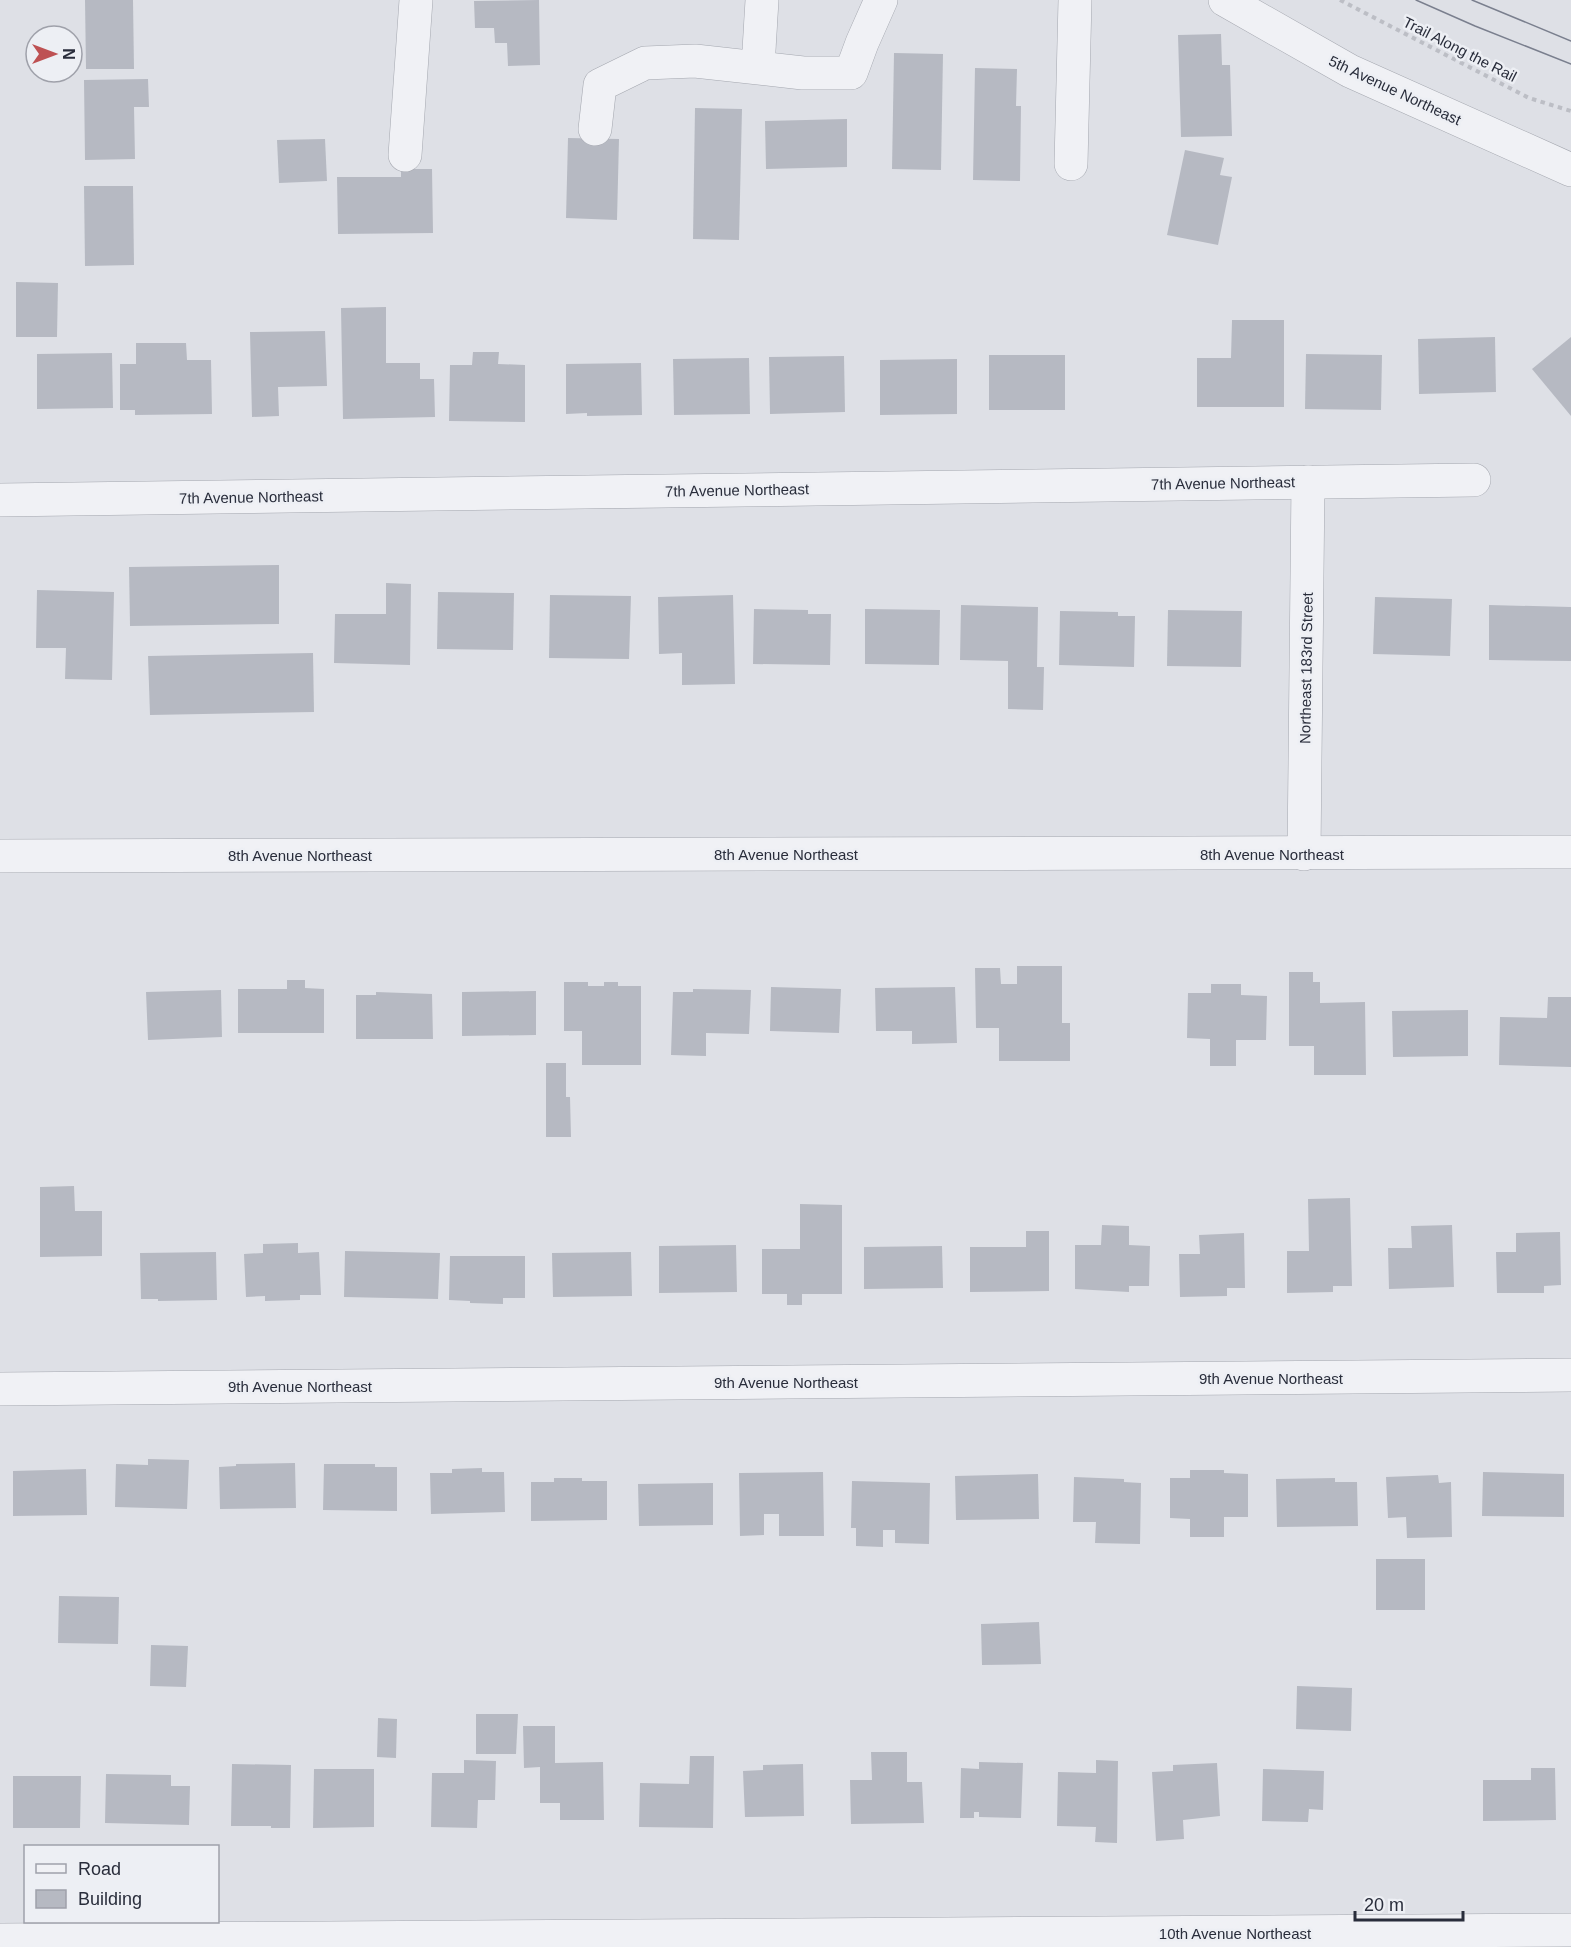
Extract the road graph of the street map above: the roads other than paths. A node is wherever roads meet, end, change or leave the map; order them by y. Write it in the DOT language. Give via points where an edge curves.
graph roads {
  1 [pos="416,0"];
  2 [pos="762,0"];
  3 [pos="881,0"];
  4 [pos="1075,0"];
  5 [pos="1225,0"];
  6 [pos="758,67"];
  7 [pos="595,129"];
  8 [pos="405,155"];
  9 [pos="1071,164"];
  10 [pos="1571,170"];
  11 [pos="1474,480"];
  12 [pos="1308,482"];
  13 [pos="0,500"];
  14 [pos="1571,852"];
  15 [pos="1304,854"];
  16 [pos="0,856"];
  17 [pos="1571,1375"];
  18 [pos="0,1389"];
  19 [pos="1571,1930"];
  20 [pos="0,1940"];
  21 [pos="874,1941"];
  22 [pos="302,1942"];
  1 -- 8 [label="street"];
  2 -- 6 [label="street"];
  3 -- 6 [label="street" via="852,73 803,73"];
  4 -- 9 [label="street"];
  5 -- 10 [label="street, 5th Avenue Northeast" via="1350,71"];
  6 -- 7 [label="street" via="695,61 645,63 600,85"];
  11 -- 12 [label="street, 7th Avenue Northeast"];
  12 -- 13 [label="street, 7th Avenue Northeast"];
  12 -- 15 [label="street, Northeast 183rd Street"];
  14 -- 15 [label="street, 8th Avenue Northeast"];
  15 -- 16 [label="street, 8th Avenue Northeast"];
  17 -- 18 [label="street, 9th Avenue Northeast"];
  19 -- 21 [label="street, 10th Avenue Northeast"];
  20 -- 22 [label="street, 10th Avenue Northeast"];
  21 -- 22 [label="street, 10th Avenue Northeast"];
}
